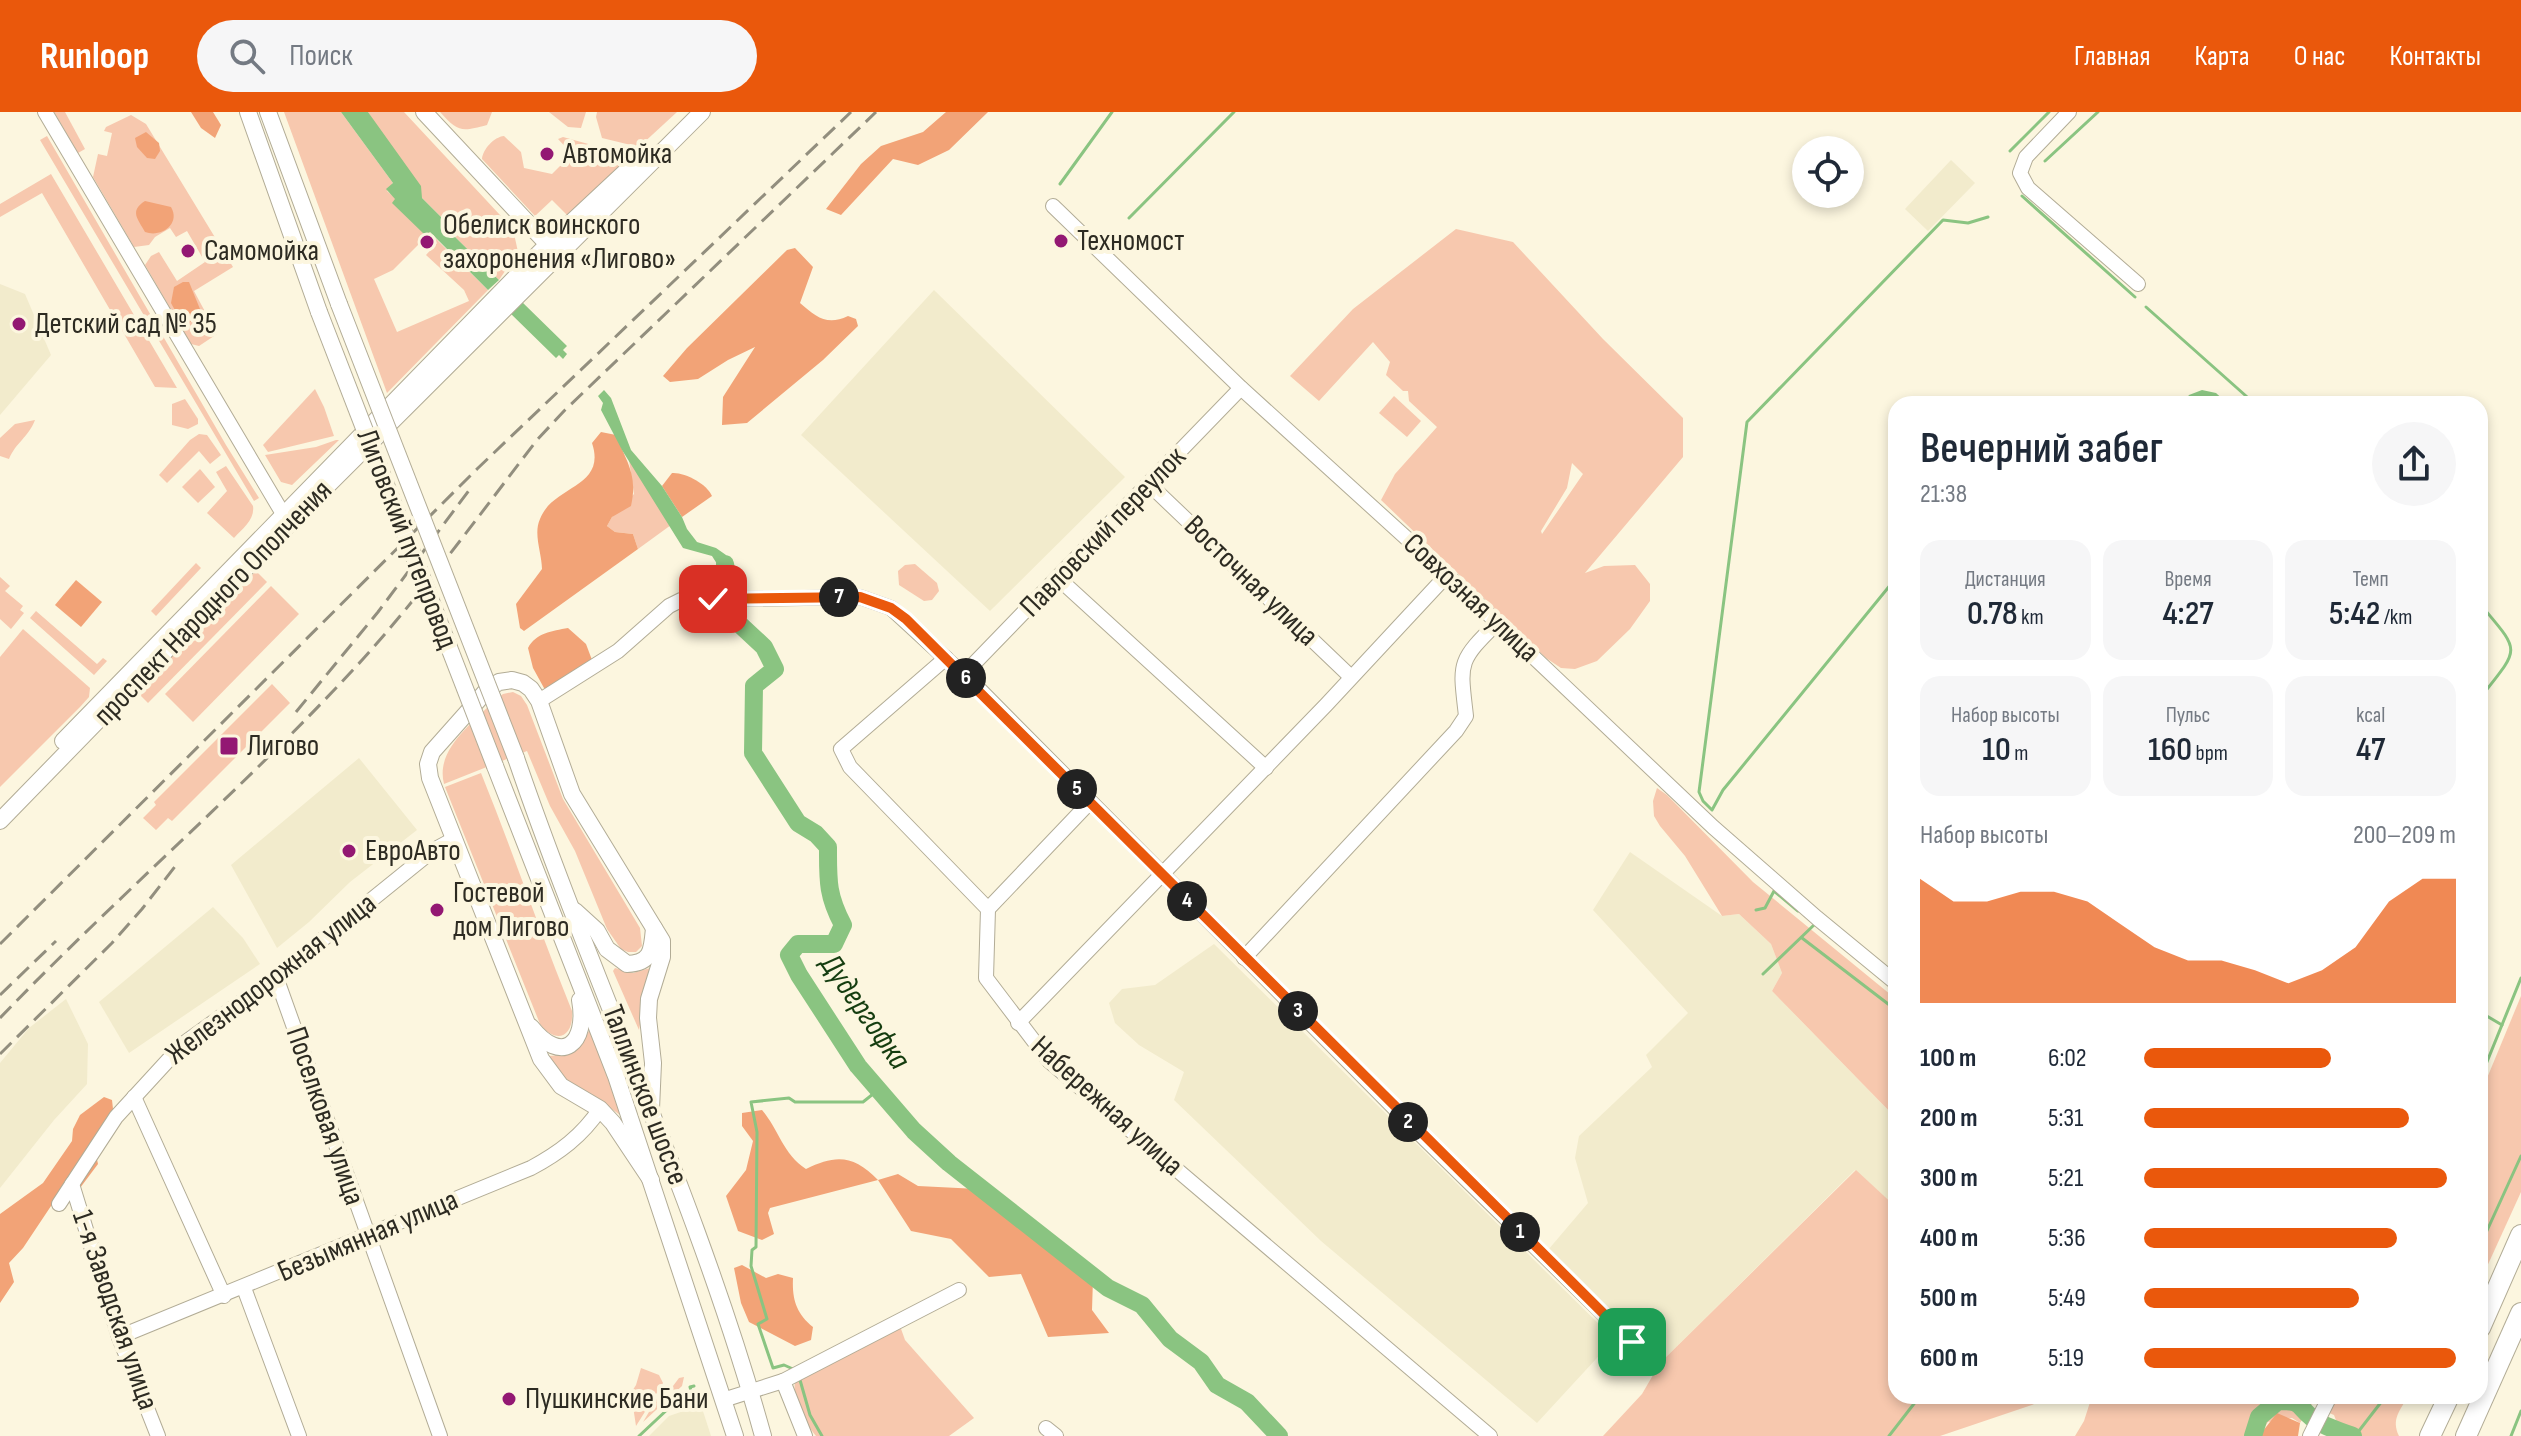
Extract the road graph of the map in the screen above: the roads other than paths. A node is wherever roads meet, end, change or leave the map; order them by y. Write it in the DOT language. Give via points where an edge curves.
graph roads {
  1 [pos="45,112"];
  2 [pos="248,112"];
  3 [pos="268,112"];
  4 [pos="424,112"];
  5 [pos="688,112"];
  6 [pos="702,112"];
  7 [pos="2069,112"];
  8 [pos="1053,206"];
  9 [pos="553,250"];
  10 [pos="2138,284"];
  11 [pos="1241,388"];
  12 [pos="1150,485"];
  13 [pos="286,519"];
  14 [pos="1447,575"];
  15 [pos="1058,578"];
  16 [pos="1497,623"];
  17 [pos="946,658"];
  18 [pos="963,675"];
  19 [pos="1351,677"];
  20 [pos="539,701"];
  21 [pos="516,758"];
  22 [pos="495,766"];
  23 [pos="1266,768"];
  24 [pos="1090,802"];
  25 [pos="0,806"];
  26 [pos="0,821"];
  27 [pos="447,842"];
  28 [pos="1160,875"];
  29 [pos="570,908"];
  30 [pos="988,909"];
  31 [pos="654,927"];
  32 [pos="1244,958"];
  33 [pos="574,967"];
  34 [pos="1888,976"];
  35 [pos="276,977"];
  36 [pos="525,1020"];
  37 [pos="1018,1023"];
  38 [pos="134,1097"];
  39 [pos="600,1109"];
  40 [pos="651,1109"];
  41 [pos="651,1180"];
  42 [pos="72,1184"];
  43 [pos="59,1204"];
  44 [pos="2521,1235"];
  45 [pos="367,1236"];
  46 [pos="244,1288"];
  47 [pos="959,1290"];
  48 [pos="224,1296"];
  49 [pos="2488,1310"];
  50 [pos="2521,1313"];
  51 [pos="119,1337"];
  52 [pos="1632,1342"];
  53 [pos="783,1381"];
  54 [pos="2488,1387"];
  55 [pos="751,1391"];
  56 [pos="723,1400"];
  57 [pos="2327,1404"];
  58 [pos="2445,1404"];
  59 [pos="2480,1404"];
  60 [pos="2311,1433"];
  61 [pos="158,1436"];
  62 [pos="299,1436"];
  63 [pos="440,1436"];
  64 [pos="735,1436"];
  65 [pos="763,1436"];
  66 [pos="805,1436"];
  67 [pos="1490,1436"];
  68 [pos="2430,1436"];
  69 [pos="2466,1436"];
  1 -- 13 [label="street"];
  2 -- 22 [label="main road, Лиговский путепровод, bridge" via="319,312"];
  3 -- 21 [label="main road, Лиговский путепровод, bridge"];
  4 -- 9 [label="main road"];
  5 -- 9 [label="main road"];
  6 -- 9 [label="main road"];
  7 -- 10 [label="street" via="2026,157 2020,173 2028,188"];
  8 -- 11 [label="street, Совхозная улица"];
  9 -- 13 [label="main road, проспект Народного Ополчения"];
  11 -- 12 [label="street, Павловский переулок"];
  11 -- 14 [label="street, Совхозная улица"];
  12 -- 15 [label="street, Павловский переулок"];
  12 -- 19 [label="street, Восточная улица"];
  13 -- 25 [label="main road, проспект Народного Ополчения"];
  13 -- 26 [label="main road, проспект Народного Ополчения"];
  14 -- 16 [label="street, Совхозная улица"];
  14 -- 19 [label="street"];
  15 -- 18 [label="street, Павловский переулок"];
  15 -- 23 [label="street"];
  16 -- 32 [label="street" via="1462,667 1466,716 1456,731"];
  16 -- 34 [label="street, Совхозная улица" via="1713,827"];
  17 -- 18 [label="street"];
  17 -- 20 [label="street" via="891,608 860,597 681,600 618,651"];
  17 -- 30 [label="street" via="841,749 850,767"];
  18 -- 24 [label="street"];
  19 -- 23 [label="street"];
  20 -- 27 [label="main road" via="523,683 499,682 432,752 430,778"];
  20 -- 31 [label="main road" via="572,794"];
  21 -- 29 [label="main road, Таллинское шоссе"];
  22 -- 33 [label="main road, Таллинское шоссе"];
  23 -- 28 [label="street"];
  24 -- 28 [label="street"];
  24 -- 30 [label="street"];
  27 -- 35 [label="street, Железнодорожная улица"];
  27 -- 36 [label="main road"];
  28 -- 32 [label="street"];
  28 -- 37 [label="street"];
  29 -- 31 [label="main road" via="627,964 640,964 648,956"];
  29 -- 40 [label="main road, Таллинское шоссе"];
  30 -- 37 [label="street, Набережная улица" via="986,978"];
  31 -- 40 [label="main road" via="662,941 662,957 649,1009"];
  32 -- 52 [label="street"];
  33 -- 36 [label="main road" via="583,1018 577,1038 559,1048 549,1045"];
  33 -- 41 [label="main road, Таллинское шоссе"];
  35 -- 38 [label="street, Железнодорожная улица" via="183,1044"];
  35 -- 45 [label="street, Поселковая улица"];
  36 -- 39 [label="main road" via="548,1072"];
  37 -- 67 [label="street, Набережная улица" via="1049,1061"];
  38 -- 42 [label="street, Железнодорожная улица"];
  38 -- 48 [label="street"];
  39 -- 41 [label="main road"];
  39 -- 45 [label="street, Безымянная улица" via="557,1154"];
  40 -- 55 [label="main road, Таллинское шоссе"];
  41 -- 56 [label="main road, Таллинское шоссе"];
  42 -- 43 [label="street, Железнодорожная улица"];
  42 -- 51 [label="street, 1-я Заводская улица"];
  44 -- 49 [label="highway"];
  45 -- 46 [label="street, Безымянная улица"];
  45 -- 63 [label="street, Поселковая улица"];
  46 -- 48 [label="street, Безымянная улица"];
  46 -- 62 [label="street"];
  47 -- 53 [label="street"];
  48 -- 51 [label="street, Безымянная улица"];
  50 -- 54 [label="highway"];
  51 -- 61 [label="street, 1-я Заводская улица"];
  53 -- 55 [label="street"];
  53 -- 66 [label="street"];
  55 -- 56 [label="street"];
  55 -- 65 [label="main road, Таллинское шоссе"];
  56 -- 64 [label="main road, Таллинское шоссе"];
  57 -- 60 [label="street"];
  58 -- 68 [label="highway"];
  59 -- 69 [label="highway"];
}
